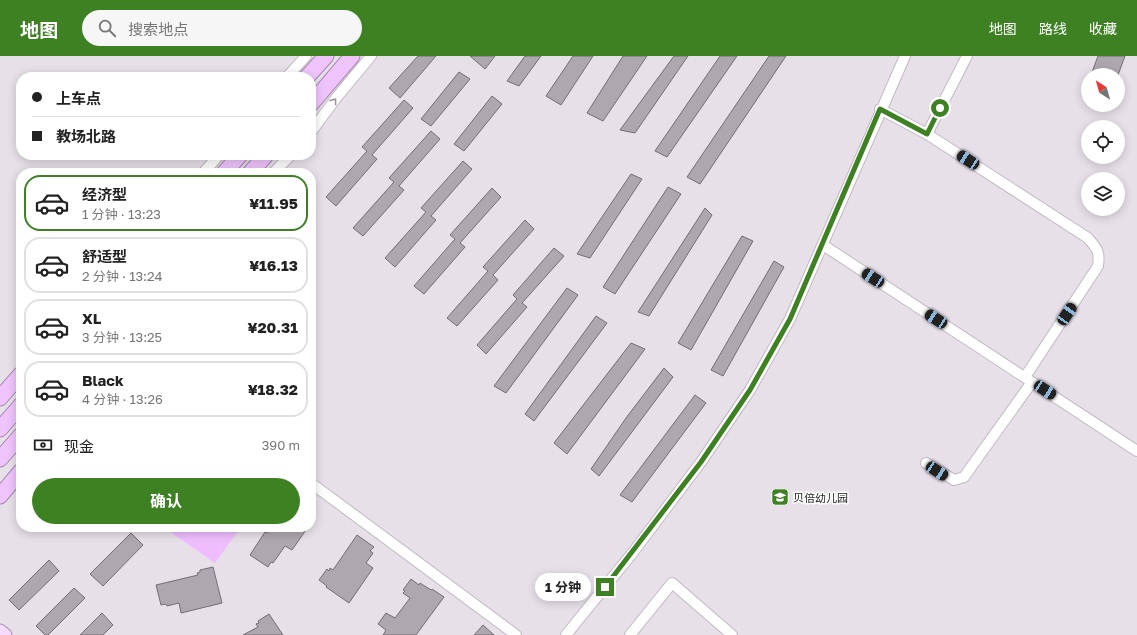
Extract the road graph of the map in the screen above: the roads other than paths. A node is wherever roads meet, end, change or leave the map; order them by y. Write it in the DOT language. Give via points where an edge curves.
graph roads {
  1 [pos="306,56"];
  2 [pos="326,56"];
  3 [pos="352,56"];
  4 [pos="371,56"];
  5 [pos="904,56"];
  6 [pos="967,56"];
  7 [pos="292,72"];
  8 [pos="312,72"];
  9 [pos="316,98"];
  10 [pos="880,109"];
  11 [pos="316,125"];
  12 [pos="927,134"];
  13 [pos="215,160"];
  14 [pos="236,160"];
  15 [pos="262,160"];
  16 [pos="286,160"];
  17 [pos="207,168"];
  18 [pos="228,168"];
  19 [pos="254,168"];
  20 [pos="278,168"];
  21 [pos="823,245"];
  22 [pos="1028,379"];
  23 [pos="16,380"];
  24 [pos="0,398"];
  25 [pos="16,411"];
  26 [pos="0,429"];
  27 [pos="16,441"];
  28 [pos="1137,451"];
  29 [pos="0,459"];
  30 [pos="926,463"];
  31 [pos="16,477"];
  32 [pos="316,487"];
  33 [pos="0,496"];
  34 [pos="0,631"];
  35 [pos="5,635"];
  36 [pos="516,635"];
  37 [pos="566,635"];
  38 [pos="630,635"];
  39 [pos="732,635"];
  1 -- 7 [label="street"];
  2 -- 8 [label="highway"];
  3 -- 9 [label="highway"];
  11 -- 4 [label="street, one-way"];
  5 -- 10 [label="street"];
  6 -- 12 [label="street"];
  10 -- 12 [label="street"];
  10 -- 21 [label="street"];
  12 -- 22 [label="street" via="1088,238 1100,255 1098,266"];
  13 -- 17 [label="street"];
  14 -- 18 [label="highway"];
  15 -- 19 [label="highway"];
  16 -- 20 [label="street"];
  21 -- 22 [label="street"];
  21 -- 37 [label="street" via="790,319 750,390 701,462"];
  22 -- 28 [label="street"];
  22 -- 30 [label="street" via="964,477 954,480"];
  23 -- 24 [label="highway"];
  25 -- 26 [label="highway"];
  27 -- 29 [label="highway"];
  31 -- 33 [label="highway"];
  32 -- 36 [label="street"];
  34 -- 35 [label="main road"];
  38 -- 39 [label="street" via="672,583"];
}
